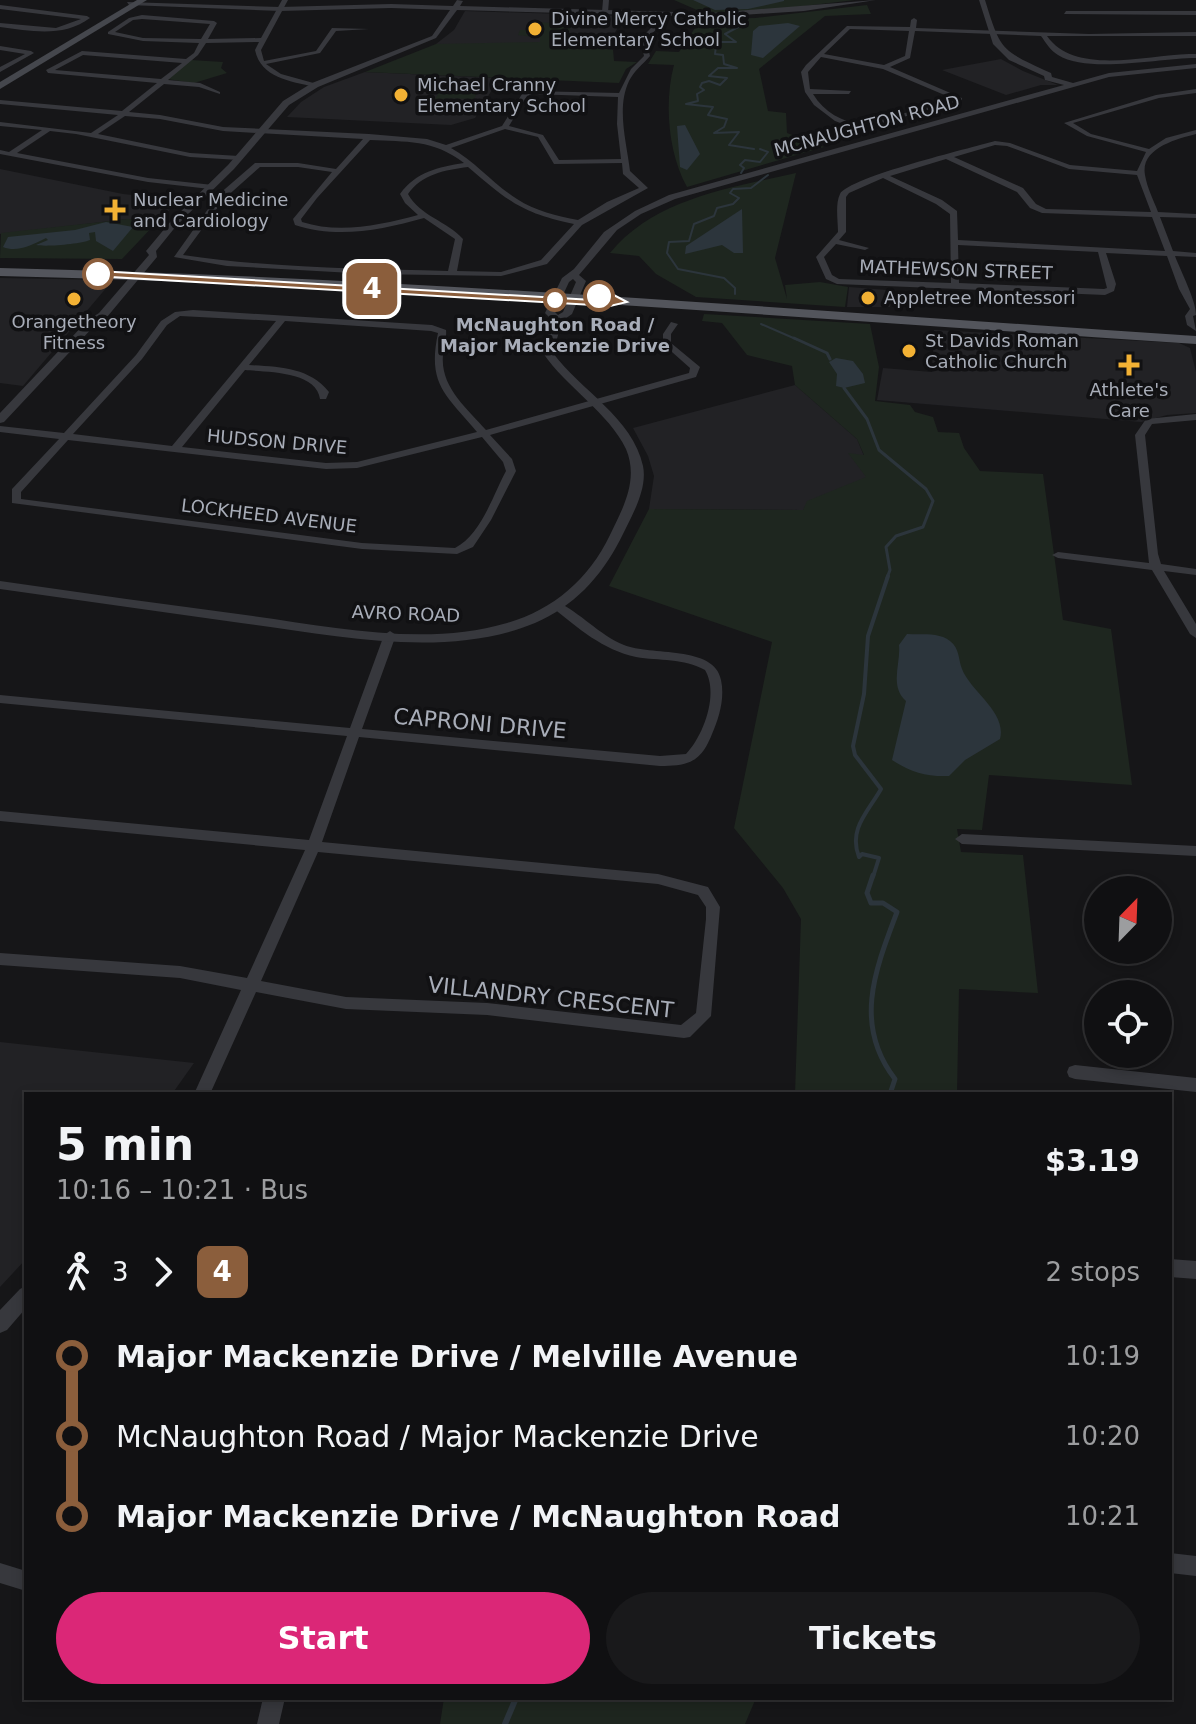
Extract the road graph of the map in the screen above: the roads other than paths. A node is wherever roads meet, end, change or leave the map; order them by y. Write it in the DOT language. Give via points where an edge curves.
graph roads {
  1 [pos="103,0"];
  2 [pos="285,0"];
  3 [pos="606,0"];
  4 [pos="873,0"];
  5 [pos="982,0"];
  6 [pos="138,1"];
  7 [pos="392,3"];
  8 [pos="459,4"];
  9 [pos="0,7"];
  10 [pos="280,9"];
  11 [pos="605,12"];
  12 [pos="1130,12"];
  13 [pos="1066,13"];
  14 [pos="1196,13"];
  15 [pos="660,14"];
  16 [pos="914,20"];
  17 [pos="1140,20"];
  18 [pos="0,25"];
  19 [pos="1148,26"];
  20 [pos="366,29"];
  21 [pos="913,30"];
  22 [pos="1158,33"];
  23 [pos="990,34"];
  24 [pos="1196,34"];
  25 [pos="1043,35"];
  26 [pos="263,40"];
  27 [pos="203,41"];
  28 [pos="0,48"];
  29 [pos="820,55"];
  30 [pos="1196,56"];
  31 [pos="186,61"];
  32 [pos="262,63"];
  33 [pos="1196,66"];
  34 [pos="885,67"];
  35 [pos="0,70"];
  36 [pos="161,82"];
  37 [pos="315,85"];
  38 [pos="1073,85"];
  39 [pos="0,88"];
  40 [pos="1196,91"];
  41 [pos="808,92"];
  42 [pos="849,92"];
  43 [pos="218,93"];
  44 [pos="22,95"];
  45 [pos="619,95"];
  46 [pos="0,104"];
  47 [pos="83,111"];
  48 [pos="123,114"];
  49 [pos="0,124"];
  50 [pos="505,127"];
  51 [pos="49,129"];
  52 [pos="262,131"];
  53 [pos="1196,132"];
  54 [pos="92,135"];
  55 [pos="369,136"];
  56 [pos="448,147"];
  57 [pos="1150,151"];
  58 [pos="0,152"];
  59 [pos="12,153"];
  60 [pos="947,157"];
  61 [pos="239,158"];
  62 [pos="626,161"];
  63 [pos="471,164"];
  64 [pos="337,171"];
  65 [pos="1140,173"];
  66 [pos="885,176"];
  67 [pos="210,187"];
  68 [pos="426,215"];
  69 [pos="1156,215"];
  70 [pos="1196,216"];
  71 [pos="579,223"];
  72 [pos="834,241"];
  73 [pos="955,242"];
  74 [pos="865,248"];
  75 [pos="1101,250"];
  76 [pos="1170,253"];
  77 [pos="1196,255"];
  78 [pos="0,266"];
  79 [pos="0,272"];
  80 [pos="132,272"];
  81 [pos="452,273"];
  82 [pos="955,287"];
  83 [pos="563,298"];
  84 [pos="1194,311"];
  85 [pos="283,318"];
  86 [pos="898,318"];
  87 [pos="557,319"];
  88 [pos="674,324"];
  89 [pos="1196,330"];
  90 [pos="1196,340"];
  91 [pos="241,367"];
  92 [pos="323,397"];
  93 [pos="592,404"];
  94 [pos="1196,417"];
  95 [pos="0,420"];
  96 [pos="0,429"];
  97 [pos="483,433"];
  98 [pos="68,436"];
  99 [pos="176,447"];
  100 [pos="1058,555"];
  101 [pos="1156,567"];
  102 [pos="1196,572"];
  103 [pos="0,585"];
  104 [pos="557,606"];
  105 [pos="1196,634"];
  106 [pos="390,635"];
  107 [pos="0,699"];
  108 [pos="357,732"];
  109 [pos="0,816"];
  110 [pos="962,839"];
  111 [pos="313,848"];
  112 [pos="1196,851"];
  113 [pos="0,959"];
  114 [pos="252,985"];
  115 [pos="1075,1072"];
  116 [pos="1196,1085"];
  117 [pos="203,1092"];
  118 [pos="1172,1268"];
  119 [pos="1196,1270"];
  120 [pos="24,1297"];
  121 [pos="0,1324"];
  122 [pos="1172,1563"];
  123 [pos="1196,1566"];
  124 [pos="0,1573"];
  125 [pos="24,1580"];
  126 [pos="274,1700"];
  127 [pos="268,1724"];
  1 -- 6 [label="street"];
  2 -- 10 [label="street"];
  3 -- 11 [label="street"];
  4 -- 15 [label="street" via="731,15"];
  5 -- 23 [label="street"];
  6 -- 10 [label="street"];
  6 -- 39 [label="main road"];
  7 -- 8 [label="street"];
  7 -- 10 [label="street"];
  8 -- 11 [label="street"];
  8 -- 37 [label="street" via="442,30 421,44"];
  9 -- 18 [label="street" via="87,18 55,32"];
  10 -- 26 [label="street"];
  11 -- 15 [label="street"];
  12 -- 13 [label="street"];
  12 -- 14 [label="street"];
  12 -- 17 [label="street"];
  15 -- 45 [label="street" via="657,26 643,39 647,56 630,70"];
  16 -- 21 [label="street"];
  19 -- 22 [label="street"];
  20 -- 32 [label="street" via="334,29 318,52"];
  21 -- 23 [label="street"];
  21 -- 29 [label="street" via="849,27"];
  21 -- 34 [label="street" via="908,57"];
  22 -- 24 [label="street"];
  22 -- 25 [label="street"];
  23 -- 25 [label="street"];
  23 -- 38 [label="street" via="1004,52"];
  25 -- 30 [label="street" via="1056,51 1092,64"];
  26 -- 27 [label="street"];
  26 -- 32 [label="street" via="257,54"];
  27 -- 27 [label="street" via="214,23 142,17 110,33"];
  27 -- 31 [label="street"];
  28 -- 35 [label="street" via="31,53"];
  29 -- 34 [label="street"];
  29 -- 41 [label="street" via="803,71"];
  31 -- 36 [label="street"];
  31 -- 36 [label="street" via="82,53 48,71"];
  32 -- 37 [label="street" via="277,74"];
  33 -- 38 [label="street, MCNAUGHTON ROAD" via="1135,70"];
  34 -- 41 [label="street" via="960,100 863,127 818,109"];
  36 -- 43 [label="street" via="200,85"];
  36 -- 48 [label="street"];
  37 -- 52 [label="street" via="286,103"];
  38 -- 83 [label="street, MCNAUGHTON ROAD" via="672,197 616,227 575,276 581,281"];
  40 -- 57 [label="street" via="1158,96 1067,123 1089,135"];
  41 -- 42 [label="street"];
  44 -- 47 [label="street" via="83,104"];
  45 -- 50 [label="street" via="531,92"];
  45 -- 62 [label="street"];
  46 -- 47 [label="street"];
  47 -- 48 [label="street"];
  48 -- 52 [label="street"];
  48 -- 54 [label="street"];
  49 -- 51 [label="street"];
  50 -- 56 [label="street"];
  50 -- 62 [label="street" via="541,136 557,162"];
  51 -- 54 [label="street"];
  51 -- 59 [label="street"];
  52 -- 55 [label="street"];
  52 -- 61 [label="street"];
  53 -- 57 [label="street"];
  54 -- 61 [label="street" via="190,155"];
  55 -- 56 [label="street"];
  55 -- 64 [label="street"];
  56 -- 63 [label="street"];
  57 -- 65 [label="street"];
  58 -- 59 [label="street"];
  59 -- 67 [label="street"];
  60 -- 65 [label="street, MATHEWSON STREET" via="1003,143 1063,165"];
  60 -- 66 [label="street, MATHEWSON STREET"];
  60 -- 69 [label="street" via="1016,188 1041,210"];
  61 -- 67 [label="street"];
  62 -- 71 [label="street" via="626,172 644,188"];
  63 -- 68 [label="street" via="423,176 409,185 405,198"];
  63 -- 71 [label="street" via="517,203"];
  64 -- 68 [label="street" via="308,202 297,219 300,225 371,229"];
  64 -- 81 [label="street" via="258,165 221,197 178,257 227,264"];
  65 -- 69 [label="street"];
  66 -- 72 [label="street, MATHEWSON STREET" via="843,195 843,229"];
  66 -- 73 [label="street" via="950,209"];
  67 -- 80 [label="street" via="174,223 151,251 154,255"];
  68 -- 81 [label="street" via="459,239"];
  69 -- 70 [label="street"];
  69 -- 76 [label="street"];
  71 -- 81 [label="street" via="552,256 536,265 501,274"];
  72 -- 74 [label="street"];
  72 -- 82 [label="street, MATHEWSON STREET" via="820,257 834,280"];
  73 -- 75 [label="street"];
  73 -- 82 [label="street"];
  75 -- 76 [label="street"];
  75 -- 82 [label="street, MATHEWSON STREET" via="1112,284 1105,292"];
  76 -- 77 [label="street"];
  76 -- 84 [label="street"];
  78 -- 80 [label="main road"];
  79 -- 80 [label="main road"];
  80 -- 83 [label="main road"];
  80 -- 95 [label="street" via="103,315"];
  83 -- 86 [label="main road"];
  83 -- 87 [label="street, AVRO ROAD" via="567,314"];
  83 -- 87 [label="street, AVRO ROAD" via="550,313"];
  84 -- 89 [label="street" via="1189,316"];
  85 -- 91 [label="street"];
  85 -- 97 [label="street" via="440,330 440,377"];
  85 -- 98 [label="street" via="193,313 170,318"];
  86 -- 89 [label="main road"];
  86 -- 90 [label="main road"];
  87 -- 93 [label="street, AVRO ROAD" via="548,353"];
  88 -- 93 [label="street, HUDSON DRIVE" via="667,344 695,367 693,375"];
  91 -- 92 [label="street" via="303,375 317,381"];
  91 -- 99 [label="street"];
  93 -- 97 [label="street, HUDSON DRIVE"];
  93 -- 104 [label="street, AVRO ROAD" via="630,448 635,488 601,565 585,586"];
  94 -- 101 [label="street" via="1149,421 1140,431"];
  96 -- 98 [label="street, HUDSON DRIVE"];
  97 -- 98 [label="street, LOCKHEED AVENUE" via="508,461 510,475 469,545 441,552 16,501 16,491"];
  97 -- 99 [label="street, HUDSON DRIVE" via="341,467"];
  98 -- 99 [label="street, HUDSON DRIVE"];
  100 -- 101 [label="street"];
  101 -- 102 [label="street"];
  101 -- 105 [label="street"];
  103 -- 106 [label="street, AVRO ROAD"];
  104 -- 106 [label="street, AVRO ROAD" via="486,632"];
  104 -- 108 [label="street, CAPRONI DRIVE" via="623,650 709,667 716,691 712,719 693,756 660,761"];
  106 -- 108 [label="street"];
  107 -- 108 [label="street, CAPRONI DRIVE"];
  108 -- 111 [label="street"];
  109 -- 111 [label="street"];
  110 -- 112 [label="street"];
  111 -- 114 [label="street"];
  111 -- 114 [label="street, VILLANDRY CRESCENT" via="693,886 710,898 713,907 703,1016 684,1032 673,1032 487,1009 346,1003"];
  113 -- 114 [label="street" via="180,972"];
  114 -- 117 [label="street"];
  115 -- 116 [label="street"];
  118 -- 119 [label="street"];
  120 -- 121 [label="street"];
  122 -- 123 [label="street"];
  124 -- 125 [label="street"];
  126 -- 127 [label="street"];
}
